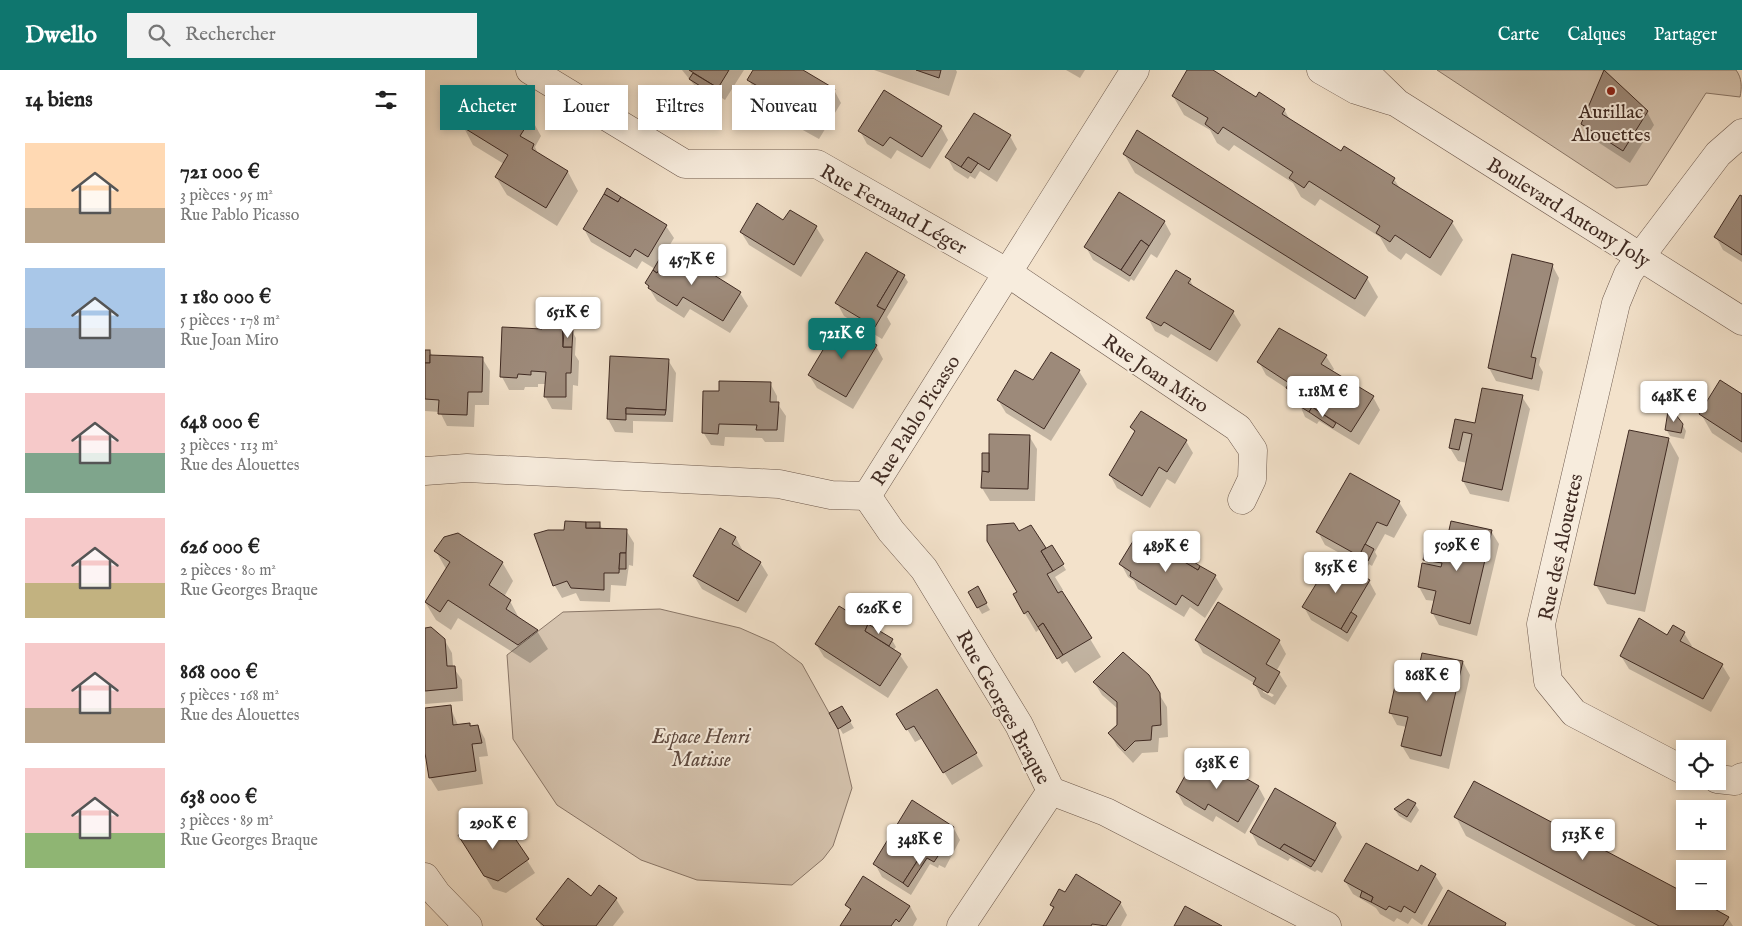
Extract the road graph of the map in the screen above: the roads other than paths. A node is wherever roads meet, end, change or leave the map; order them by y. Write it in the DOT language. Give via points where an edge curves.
graph roads {
  1 [pos="531,70"];
  2 [pos="1135,70"];
  3 [pos="1321,70"];
  4 [pos="1363,70"];
  5 [pos="1397,103"];
  6 [pos="1742,132"];
  7 [pos="1640,257"];
  8 [pos="1008,273"];
  9 [pos="1742,321"];
  10 [pos="425,471"];
  11 [pos="867,496"];
  12 [pos="1242,500"];
  13 [pos="1676,766"];
  14 [pos="1742,777"];
  15 [pos="1726,780"];
  16 [pos="1051,791"];
  17 [pos="425,877"];
  18 [pos="468,926"];
  19 [pos="961,926"];
  20 [pos="1327,926"];
  1 -- 8 [label="street, Rue Fernand Léger" via="685,164 817,164"];
  2 -- 8 [label="street, Rue Pablo Picasso"];
  3 -- 5 [label="street, Boulevard Antony Joly" via="1356,90"];
  4 -- 5 [label="street, Boulevard Antony Joly"];
  5 -- 7 [label="street, Boulevard Antony Joly"];
  6 -- 7 [label="street, Rue des Alouettes" via="1719,154"];
  7 -- 9 [label="street, Boulevard Antony Joly"];
  7 -- 13 [label="street, Rue des Alouettes" via="1628,274 1616,303 1541,624 1548,681 1574,712"];
  8 -- 11 [label="street, Rue Pablo Picasso"];
  8 -- 12 [label="street, Rue Joan Miro" via="1238,428 1253,450 1252,480"];
  10 -- 11 [label="street, Rue Pablo Picasso" via="467,468 779,484 831,495"];
  11 -- 16 [label="street, Rue Georges Braque" via="891,531 924,569 1019,725"];
  14 -- 15 [label="street" via="1735,781"];
  16 -- 19 [label="street"];
  16 -- 20 [label="street, Rue Georges Braque" via="1107,812"];
  17 -- 18 [label="street"];
}
